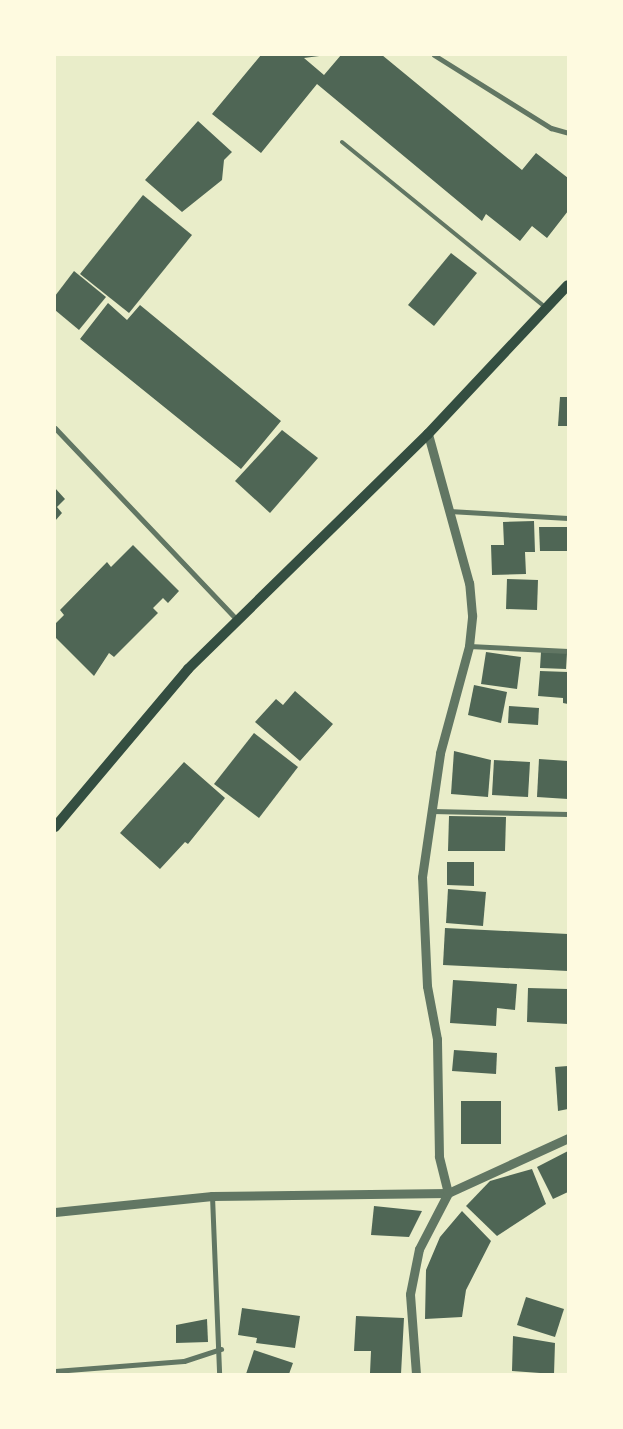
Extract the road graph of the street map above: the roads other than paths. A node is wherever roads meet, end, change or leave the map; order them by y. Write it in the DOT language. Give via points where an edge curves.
graph roads {
  1 [pos="434,55"];
  2 [pos="568,133"];
  3 [pos="342,142"];
  4 [pos="568,285"];
  5 [pos="546,308"];
  6 [pos="55,428"];
  7 [pos="428,434"];
  8 [pos="449,510"];
  9 [pos="568,518"];
  10 [pos="237,620"];
  11 [pos="469,646"];
  12 [pos="568,651"];
  13 [pos="432,811"];
  14 [pos="568,814"];
  15 [pos="55,827"];
  16 [pos="568,1138"];
  17 [pos="448,1192"];
  18 [pos="212,1196"];
  19 [pos="55,1212"];
  20 [pos="222,1348"];
  21 [pos="55,1371"];
  22 [pos="220,1374"];
  23 [pos="416,1374"];
  1 -- 2 [label="street" via="551,128"];
  3 -- 5 [label="lane"];
  4 -- 5 [label="main road"];
  5 -- 7 [label="main road"];
  6 -- 10 [label="street"];
  7 -- 8 [label="street"];
  7 -- 10 [label="main road"];
  8 -- 9 [label="street"];
  8 -- 11 [label="street" via="469,583"];
  10 -- 15 [label="main road" via="188,669"];
  11 -- 12 [label="street"];
  11 -- 13 [label="street" via="440,753"];
  13 -- 14 [label="street"];
  13 -- 17 [label="street" via="422,876 422,929 437,1039 439,1156"];
  16 -- 17 [label="street"];
  17 -- 18 [label="street"];
  17 -- 23 [label="street" via="419,1249 410,1294"];
  18 -- 19 [label="street"];
  18 -- 20 [label="street"];
  20 -- 21 [label="street" via="184,1361"];
  20 -- 22 [label="street"];
}
